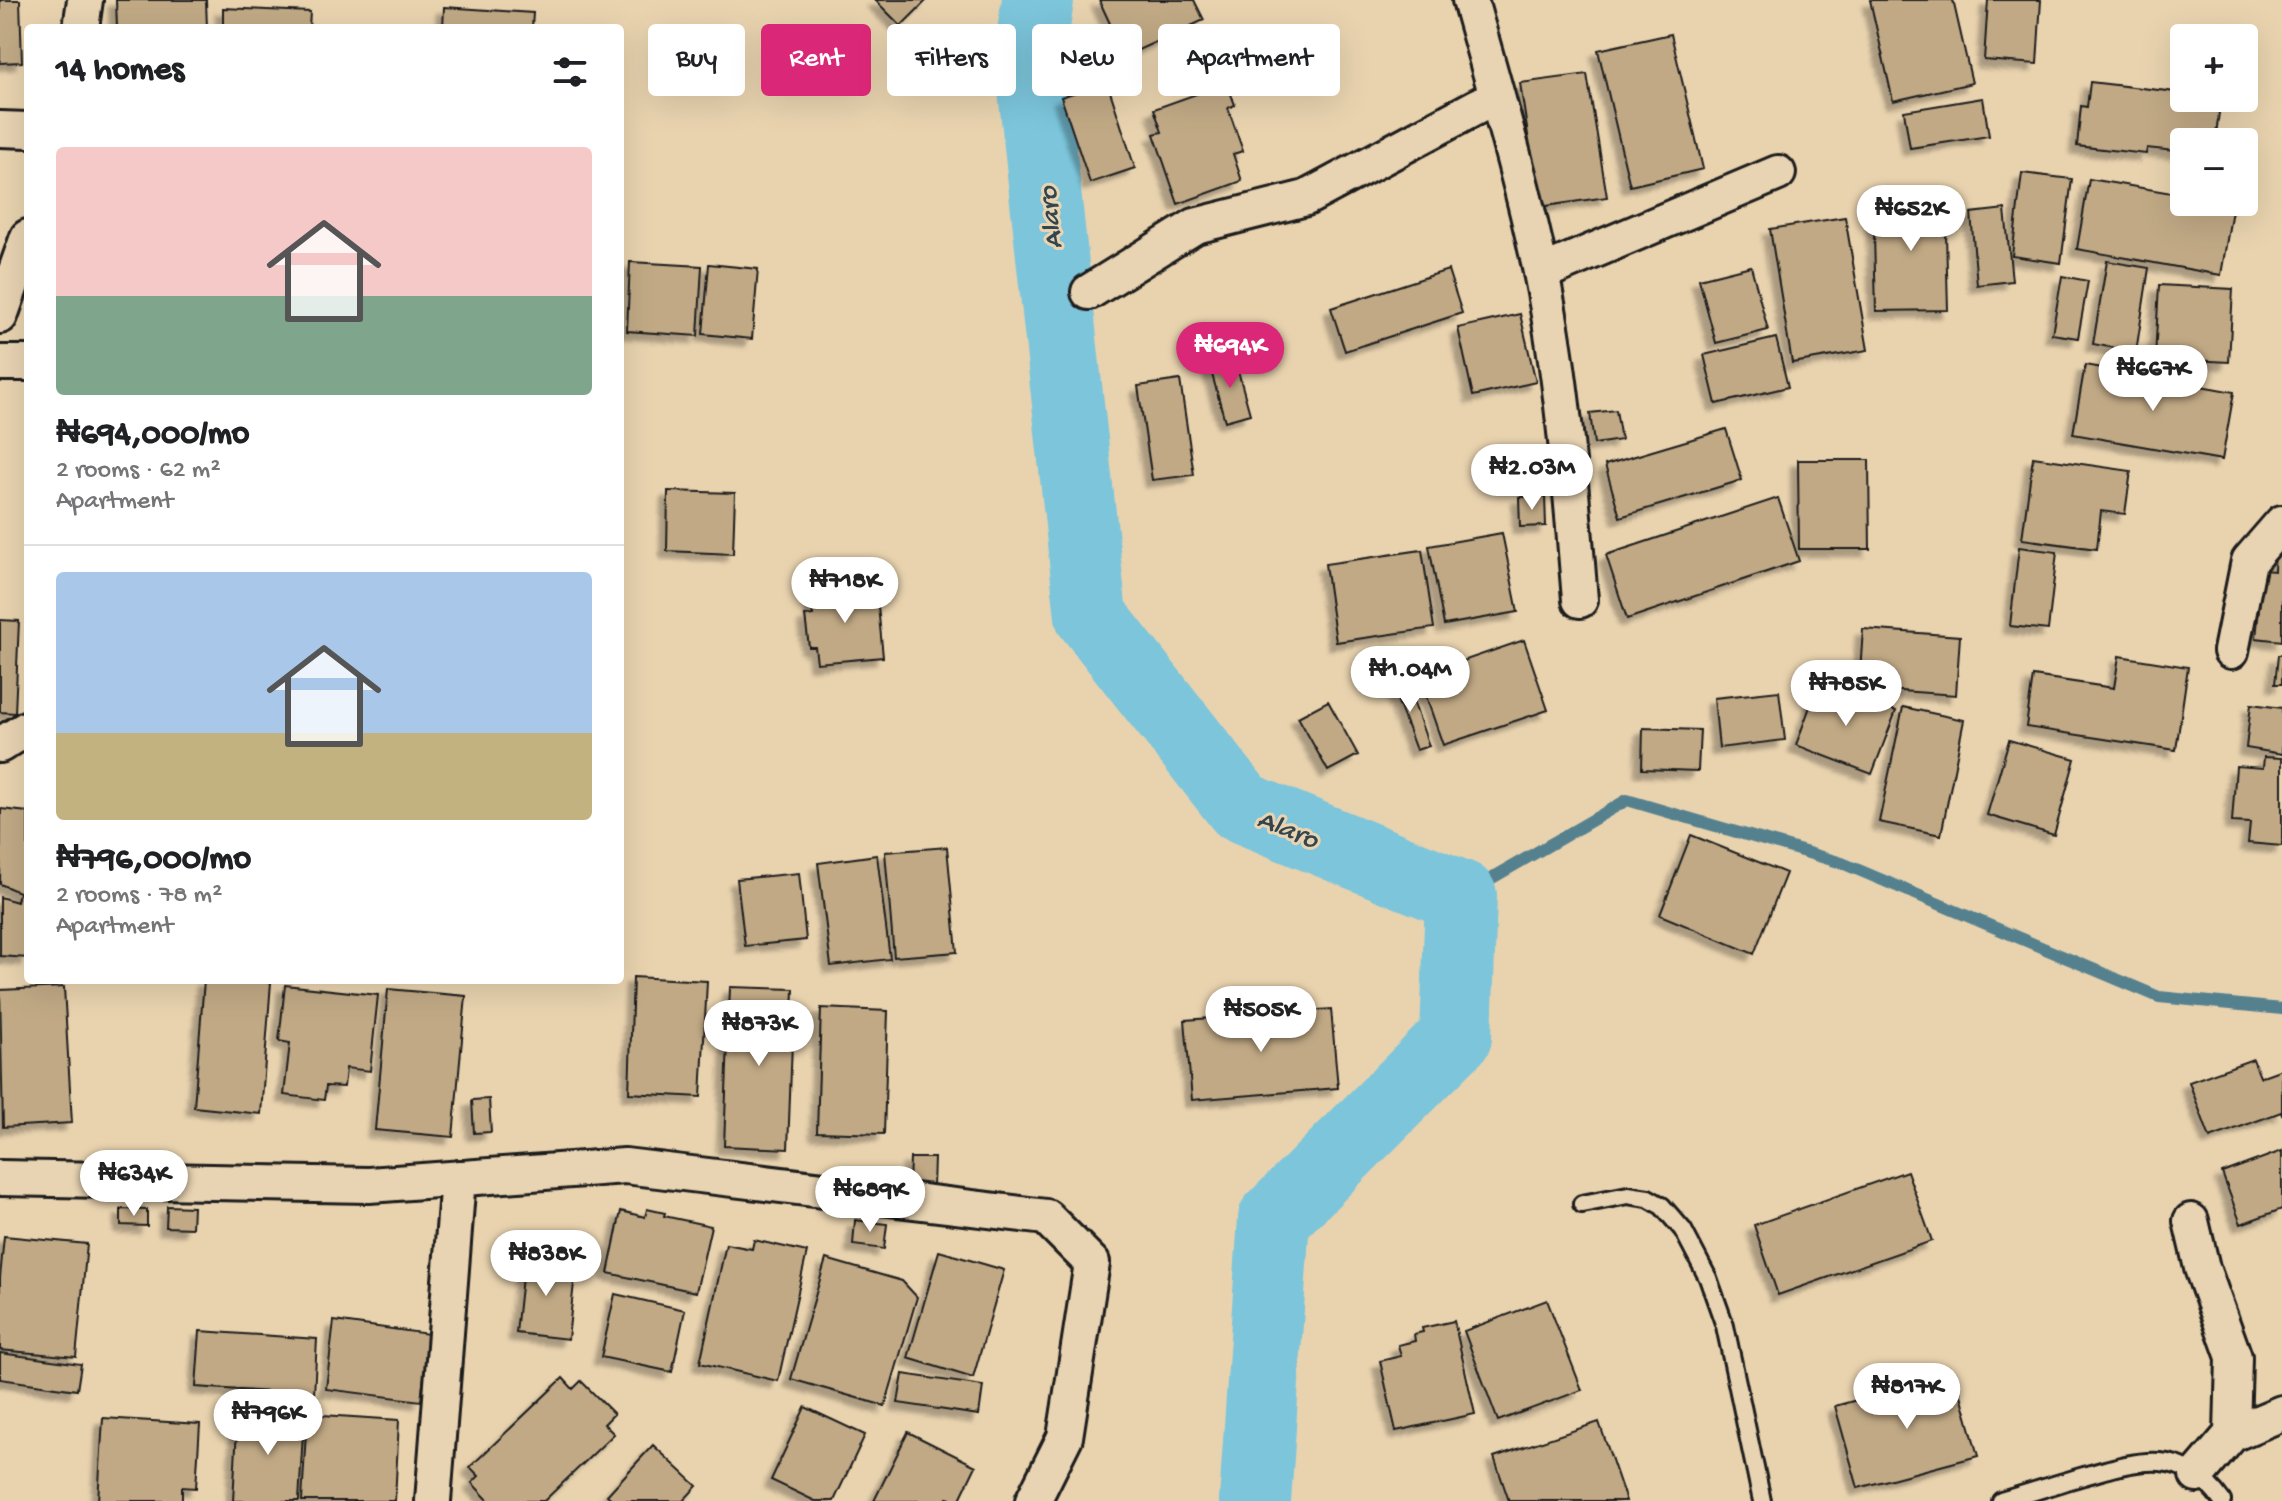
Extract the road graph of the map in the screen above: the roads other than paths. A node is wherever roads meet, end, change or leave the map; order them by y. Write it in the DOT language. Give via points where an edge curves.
graph roads {
  1 [pos="85,0"];
  2 [pos="1470,0"];
  3 [pos="82,24"];
  4 [pos="1497,96"];
  5 [pos="0,129"];
  6 [pos="24,130"];
  7 [pos="1778,173"];
  8 [pos="24,248"];
  9 [pos="1541,273"];
  10 [pos="1089,292"];
  11 [pos="0,316"];
  12 [pos="0,363"];
  13 [pos="24,363"];
  14 [pos="2282,523"];
  15 [pos="1580,600"];
  16 [pos="2231,651"];
  17 [pos="24,730"];
  18 [pos="0,745"];
  19 [pos="0,1178"];
  20 [pos="458,1178"];
  21 [pos="1582,1204"];
  22 [pos="2191,1221"];
  23 [pos="2282,1413"];
  24 [pos="2232,1434"];
  25 [pos="2197,1475"];
  26 [pos="433,1501"];
  27 [pos="1033,1501"];
  28 [pos="1762,1501"];
  29 [pos="2001,1501"];
  30 [pos="2222,1501"];
  1 -- 3 [label="street"];
  2 -- 4 [label="street"];
  4 -- 9 [label="street"];
  4 -- 10 [label="street" via="1306,198 1195,226"];
  5 -- 6 [label="street"];
  7 -- 9 [label="street"];
  8 -- 11 [label="street"];
  9 -- 15 [label="street" via="1566,426"];
  12 -- 13 [label="street"];
  14 -- 16 [label="street" via="2249,561"];
  17 -- 18 [label="street"];
  19 -- 20 [label="street" via="369,1185"];
  20 -- 26 [label="street"];
  20 -- 27 [label="street" via="625,1166 1046,1217 1092,1263 1065,1437"];
  21 -- 28 [label="lane" via="1628,1195 1648,1198 1683,1230 1725,1326"];
  22 -- 24 [label="street" via="2234,1357"];
  23 -- 24 [label="street"];
  24 -- 25 [label="street"];
  25 -- 29 [label="lane" via="2161,1460 2134,1461"];
  25 -- 30 [label="lane"];
}
